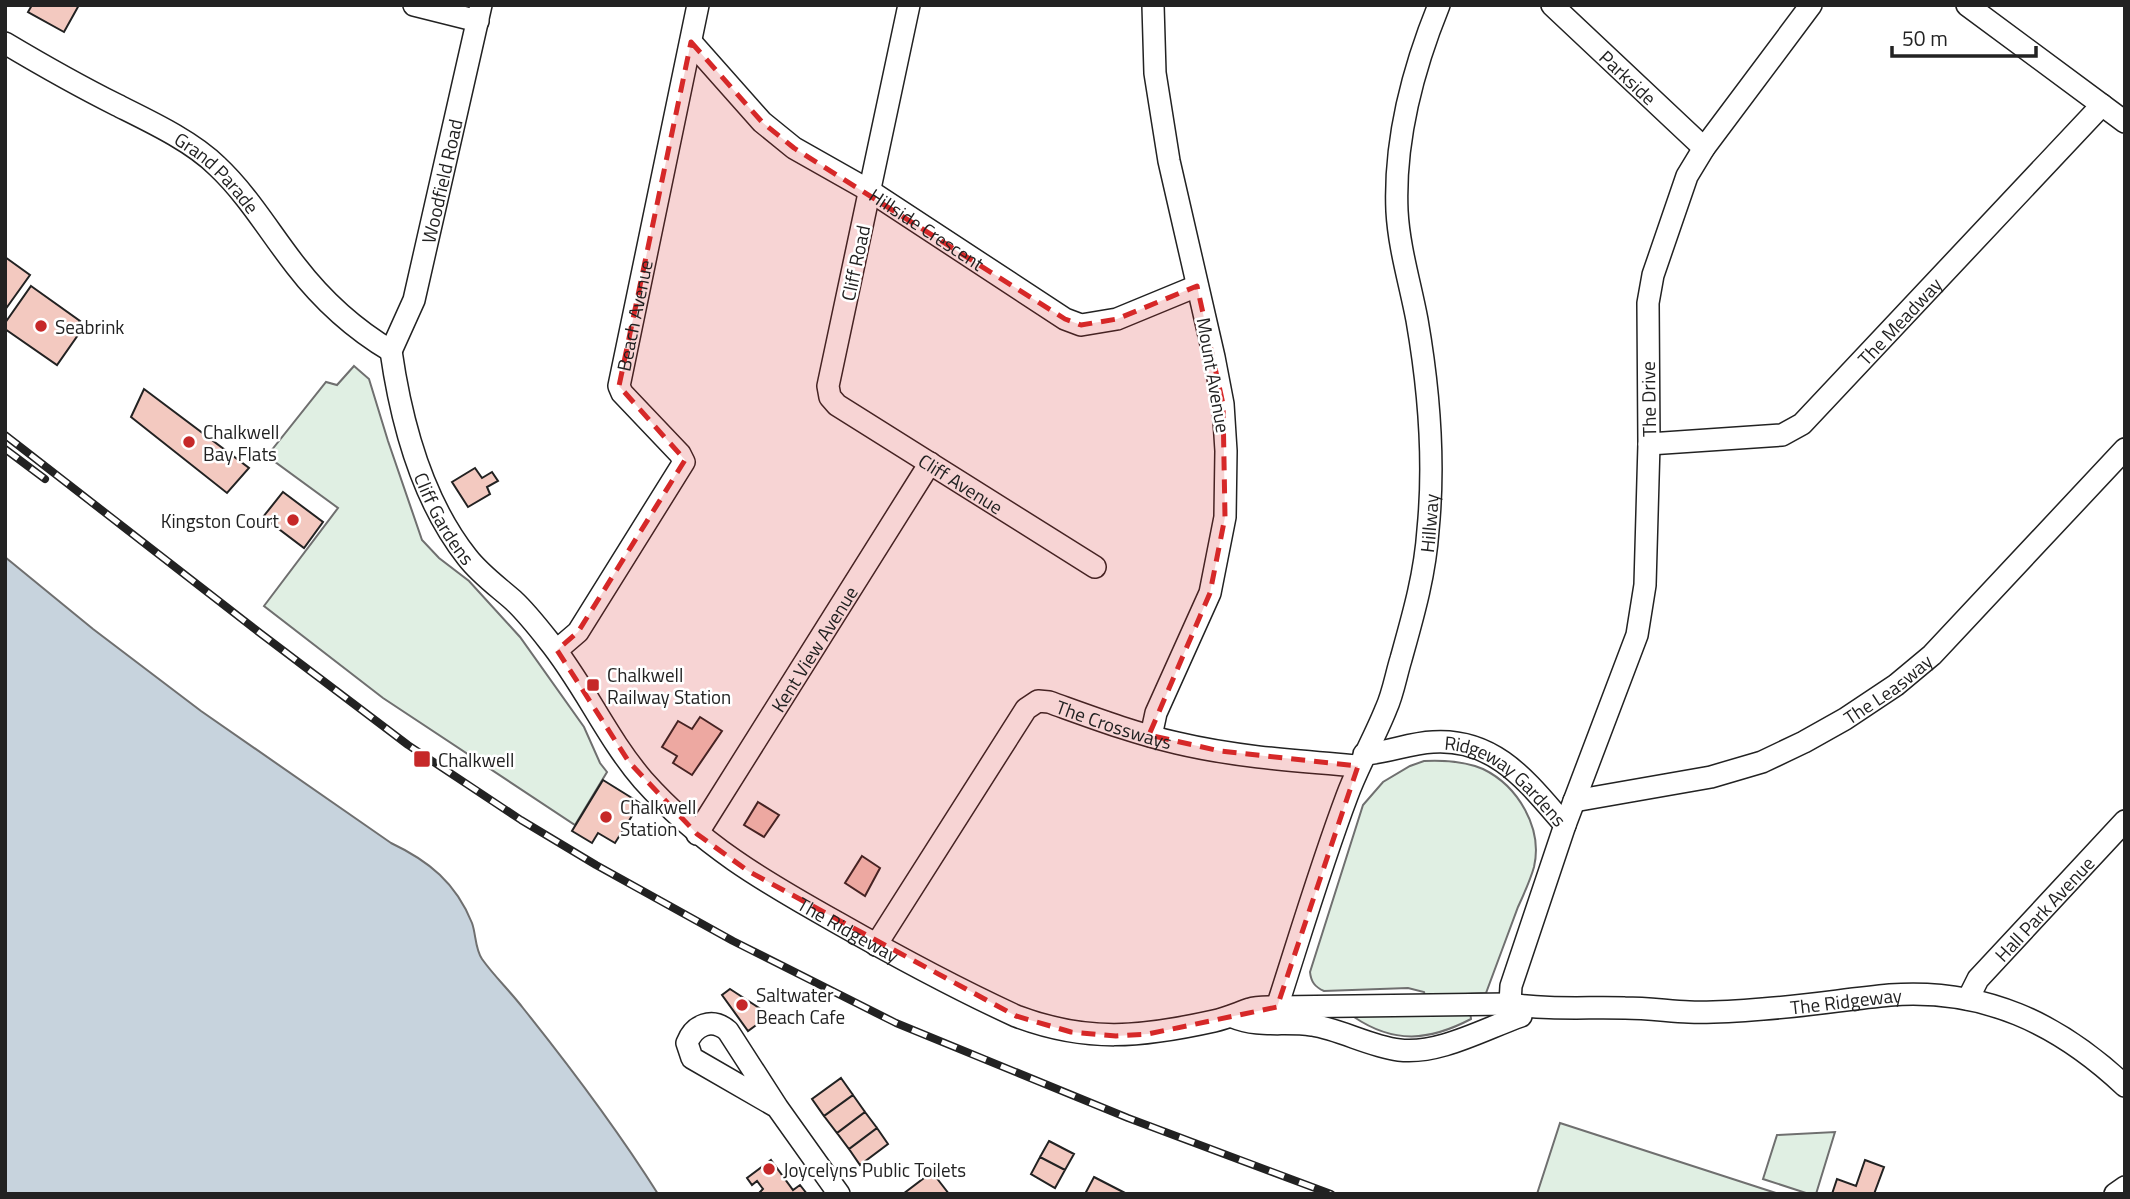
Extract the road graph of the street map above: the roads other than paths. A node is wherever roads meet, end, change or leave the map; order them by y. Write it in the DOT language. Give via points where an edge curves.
graph roads {
  1 [pos="414,5"];
  2 [pos="698,5"];
  3 [pos="908,5"];
  4 [pos="1153,5"];
  5 [pos="1438,5"];
  6 [pos="1552,5"];
  7 [pos="1811,5"];
  8 [pos="1967,5"];
  9 [pos="479,13"];
  10 [pos="5,43"];
  11 [pos="691,43"];
  12 [pos="2102,106"];
  13 [pos="2125,122"];
  14 [pos="1704,148"];
  15 [pos="870,191"];
  16 [pos="1196,286"];
  17 [pos="391,351"];
  18 [pos="830,397"];
  19 [pos="1650,444"];
  20 [pos="2125,449"];
  21 [pos="930,463"];
  22 [pos="1095,567"];
  23 [pos="557,650"];
  24 [pos="1151,736"];
  25 [pos="1361,760"];
  26 [pos="1574,801"];
  27 [pos="2125,821"];
  28 [pos="1565,825"];
  29 [pos="697,834"];
  30 [pos="876,945"];
  31 [pos="1968,999"];
  32 [pos="1509,1012"];
  33 [pos="1277,1015"];
  34 [pos="2125,1086"];
  35 [pos="777,1107"];
  36 [pos="2125,1187"];
  37 [pos="839,1194"];
  38 [pos="2115,1194"];
  1 -- 9 [label="street"];
  2 -- 11 [label="street, Beach Avenue"];
  3 -- 15 [label="street, Cliff Road"];
  4 -- 16 [label="street, Mount Avenue" via="1155,73"];
  5 -- 25 [label="street, Hillway" via="1410,89 1397,210 1428,388 1429,528 1416,606 1387,708"];
  6 -- 14 [label="street, Parkside"];
  7 -- 14 [label="street, The Drive"];
  8 -- 12 [label="street"];
  9 -- 17 [label="street, Woodfield Road" via="414,300"];
  10 -- 17 [label="street, Grand Parade" via="216,164 298,269 344,318"];
  11 -- 15 [label="street, Hillside Crescent" via="762,122 794,148"];
  11 -- 23 [label="street, Beach Avenue" via="619,386 684,461 578,632"];
  12 -- 13 [label="street"];
  12 -- 19 [label="street, The Meadway" via="1802,424 1783,435"];
  14 -- 19 [label="street, The Drive" via="1687,176 1653,275 1648,303"];
  15 -- 16 [label="street, Hillside Crescent" via="1065,319 1081,325 1117,319"];
  15 -- 18 [label="street, Cliff Road" via="828,386"];
  16 -- 24 [label="street, Mount Avenue" via="1223,404 1225,517 1210,593 1156,713"];
  17 -- 23 [label="street, Cliff Gardens" via="433,506 468,558 531,618"];
  18 -- 21 [label="street, Cliff Avenue"];
  19 -- 26 [label="street, The Drive" via="1646,585 1637,635"];
  20 -- 26 [label="street, The Leasway" via="1932,655 1845,719 1762,762 1711,777"];
  21 -- 22 [label="street, Cliff Avenue"];
  21 -- 29 [label="street, Kent View Avenue"];
  23 -- 29 [label="street, The Ridgeway" via="628,762"];
  24 -- 25 [label="street, The Crossways" via="1220,751"];
  24 -- 30 [label="street, The Crossways" via="1049,702 1038,701 1027,709"];
  25 -- 28 [label="street, Ridgeway Gardens" via="1432,741 1488,752 1524,777"];
  25 -- 33 [label="street, Hillway" via="1326,853"];
  26 -- 28 [label="street, The Drive"];
  27 -- 31 [label="street, Hall Park Avenue" via="1978,979"];
  28 -- 32 [label="street, Ridgeway Gardens" via="1511,986"];
  29 -- 30 [label="street, The Ridgeway" via="748,871"];
  30 -- 33 [label="street, The Ridgeway" via="1016,1016 1071,1032 1148,1034 1233,1017 1252,1008"];
  31 -- 32 [label="street, The Ridgeway" via="1891,995 1762,1009"];
  31 -- 34 [label="street, The Ridgeway" via="2040,1023 2073,1042"];
  32 -- 33 [label="street, The Ridgeway"];
  32 -- 33 [label="street, The Ridgeway" via="1439,1046 1419,1050 1398,1050"];
  35 -- 37 [label="street"];
  36 -- 38 [label="street"];
}
